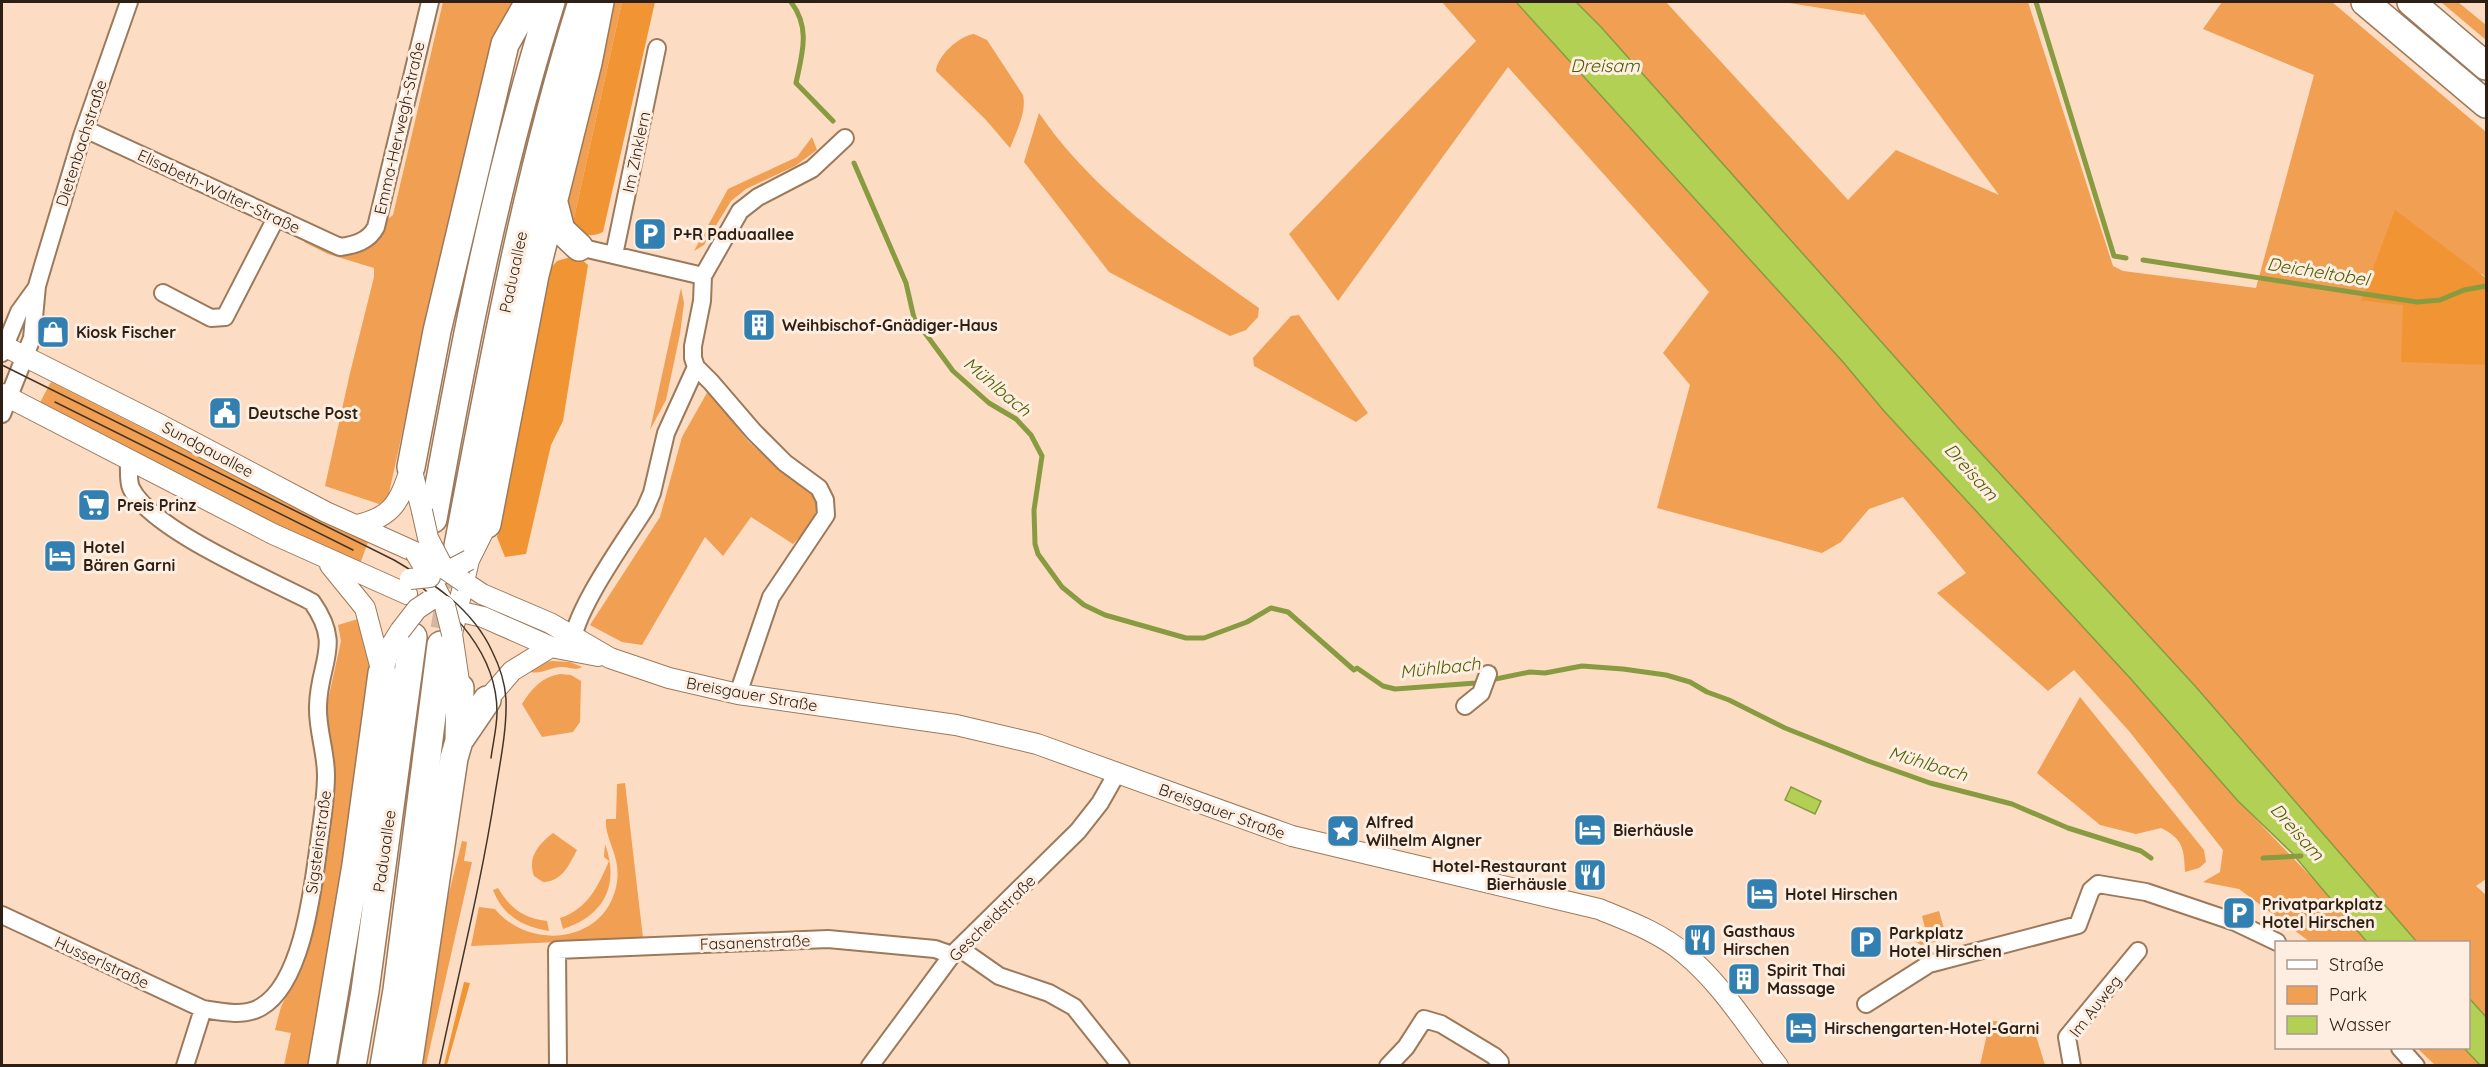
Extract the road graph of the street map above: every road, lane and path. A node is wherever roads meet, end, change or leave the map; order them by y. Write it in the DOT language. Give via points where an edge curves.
graph roads {
  1 [pos="129,2"];
  2 [pos="430,2"];
  3 [pos="529,2"];
  4 [pos="551,2"];
  5 [pos="582,2"];
  6 [pos="600,2"];
  7 [pos="2365,2"];
  8 [pos="2411,2"];
  9 [pos="2440,2"];
  10 [pos="657,48"];
  11 [pos="2487,65"];
  12 [pos="2487,104"];
  13 [pos="85,129"];
  14 [pos="845,138"];
  15 [pos="553,198"];
  16 [pos="276,218"];
  17 [pos="354,245"];
  18 [pos="579,247"];
  19 [pos="614,255"];
  20 [pos="535,275"];
  21 [pos="703,276"];
  22 [pos="37,286"];
  23 [pos="163,293"];
  24 [pos="3,348"];
  25 [pos="27,357"];
  26 [pos="696,367"];
  27 [pos="6,397"];
  28 [pos="129,461"];
  29 [pos="411,467"];
  30 [pos="427,515"];
  31 [pos="357,525"];
  32 [pos="473,544"];
  33 [pos="324,558"];
  34 [pos="457,594"];
  35 [pos="407,634"];
  36 [pos="571,643"];
  37 [pos="551,647"];
  38 [pos="453,657"];
  39 [pos="382,673"];
  40 [pos="1488,674"];
  41 [pos="738,694"];
  42 [pos="487,700"];
  43 [pos="1464,705"];
  44 [pos="459,741"];
  45 [pos="1117,773"];
  46 [pos="2,915"];
  47 [pos="2275,941"];
  48 [pos="2138,951"];
  49 [pos="955,952"];
  50 [pos="1866,1004"];
  51 [pos="203,1009"];
  52 [pos="2402,1049"];
  53 [pos="1500,1062"];
  54 [pos="185,1065"];
  55 [pos="322,1065"];
  56 [pos="352,1065"];
  57 [pos="384,1065"];
  58 [pos="408,1065"];
  59 [pos="558,1065"];
  60 [pos="870,1065"];
  61 [pos="1121,1065"];
  62 [pos="1388,1065"];
  63 [pos="1778,1065"];
  64 [pos="2072,1065"];
  65 [pos="2416,1065"];
  1 -- 13 [label="street, Dietenbachstraße"];
  2 -- 17 [label="street, Emma-Herwegh-Straße" via="376,227"];
  3 -- 29 [label="highway" via="505,44 437,331"];
  4 -- 30 [label="highway, Paduaallee" via="533,58 493,221"];
  5 -- 32 [label="highway, Paduaallee" via="560,72 488,390"];
  6 -- 15 [label="highway"];
  7 -- 12 [label="highway"];
  8 -- 11 [label="highway"];
  9 -- 11 [label="highway"];
  10 -- 19 [label="street, Im Zinklern"];
  13 -- 16 [label="street, Elisabeth-Walter-Straße"];
  13 -- 22 [label="street, Dietenbachstraße"];
  14 -- 21 [label="street" via="812,169 758,197 740,211"];
  15 -- 18 [label="highway" via="561,230"];
  15 -- 20 [label="highway"];
  16 -- 17 [label="street, Elisabeth-Walter-Straße" via="340,247"];
  16 -- 23 [label="street" via="225,317 211,318"];
  18 -- 19 [label="street"];
  18 -- 20 [label="highway" via="550,258"];
  19 -- 21 [label="street"];
  20 -- 32 [label="highway"];
  21 -- 26 [label="street" via="693,346"];
  22 -- 24 [label="street, Dietenbachstraße" via="19,312"];
  22 -- 25 [label="street, Dietenbachstraße"];
  24 -- 25 [label="street, Sundgauallee"];
  25 -- 27 [label="street, Dietenbachstraße"];
  25 -- 31 [label="street, Sundgauallee"];
  26 -- 36 [label="street" via="666,433 645,509 593,594"];
  26 -- 41 [label="street" via="765,444 819,488 825,500 826,515 771,597"];
  27 -- 28 [label="street"];
  28 -- 33 [label="street"];
  28 -- 51 [label="street, Sigsteinstraße" via="130,487 151,512 192,541 312,602 324,618 328,633 318,706 324,745 325,803 302,938 282,986 259,1009 227,1014"];
  29 -- 30 [label="street"];
  29 -- 31 [label="street" via="394,507 373,521"];
  30 -- 34 [label="street, bridge" via="428,538"];
  31 -- 34 [label="street, Sundgauallee, bridge" via="415,552"];
  32 -- 34 [label="street"];
  33 -- 34 [label="street, bridge" via="354,572"];
  33 -- 39 [label="street" via="365,608"];
  34 -- 35 [label="street, bridge" via="417,609"];
  34 -- 36 [label="street, Breisgauer Straße"];
  34 -- 37 [label="street, Breisgauer Straße"];
  34 -- 38 [label="street, bridge"];
  35 -- 39 [label="street" via="390,647"];
  35 -- 56 [label="highway, Paduaallee" via="365,991"];
  36 -- 37 [label="street, Breisgauer Straße"];
  36 -- 41 [label="street, Breisgauer Straße" via="669,678"];
  37 -- 42 [label="street" via="512,671"];
  38 -- 44 [label="highway"];
  38 -- 57 [label="highway, Paduaallee"];
  39 -- 55 [label="highway" via="356,865"];
  40 -- 43 [label="street" via="1481,693"];
  41 -- 45 [label="street, Breisgauer Straße" via="956,726 1046,747"];
  42 -- 44 [label="highway"];
  44 -- 58 [label="highway"];
  45 -- 49 [label="street, Gescheidstraße" via="1078,831"];
  45 -- 63 [label="street, Breisgauer Straße" via="1292,836 1599,909 1647,929 1679,949 1706,973"];
  46 -- 51 [label="street, Husserlstraße"];
  47 -- 50 [label="street" via="2235,922 2163,897 2098,884 2091,890 2078,925 1929,964"];
  48 -- 64 [label="street, Im Auweg" via="2067,1037"];
  49 -- 59 [label="street, Fasanenstraße" via="828,939 557,950"];
  49 -- 60 [label="street, Gescheidstraße"];
  49 -- 61 [label="street, Fasanenstraße" via="999,976 1049,993 1074,1007"];
  51 -- 54 [label="street"];
  52 -- 65 [label="street"];
  53 -- 62 [label="street" via="1441,1024 1424,1019 1406,1047"];
}
